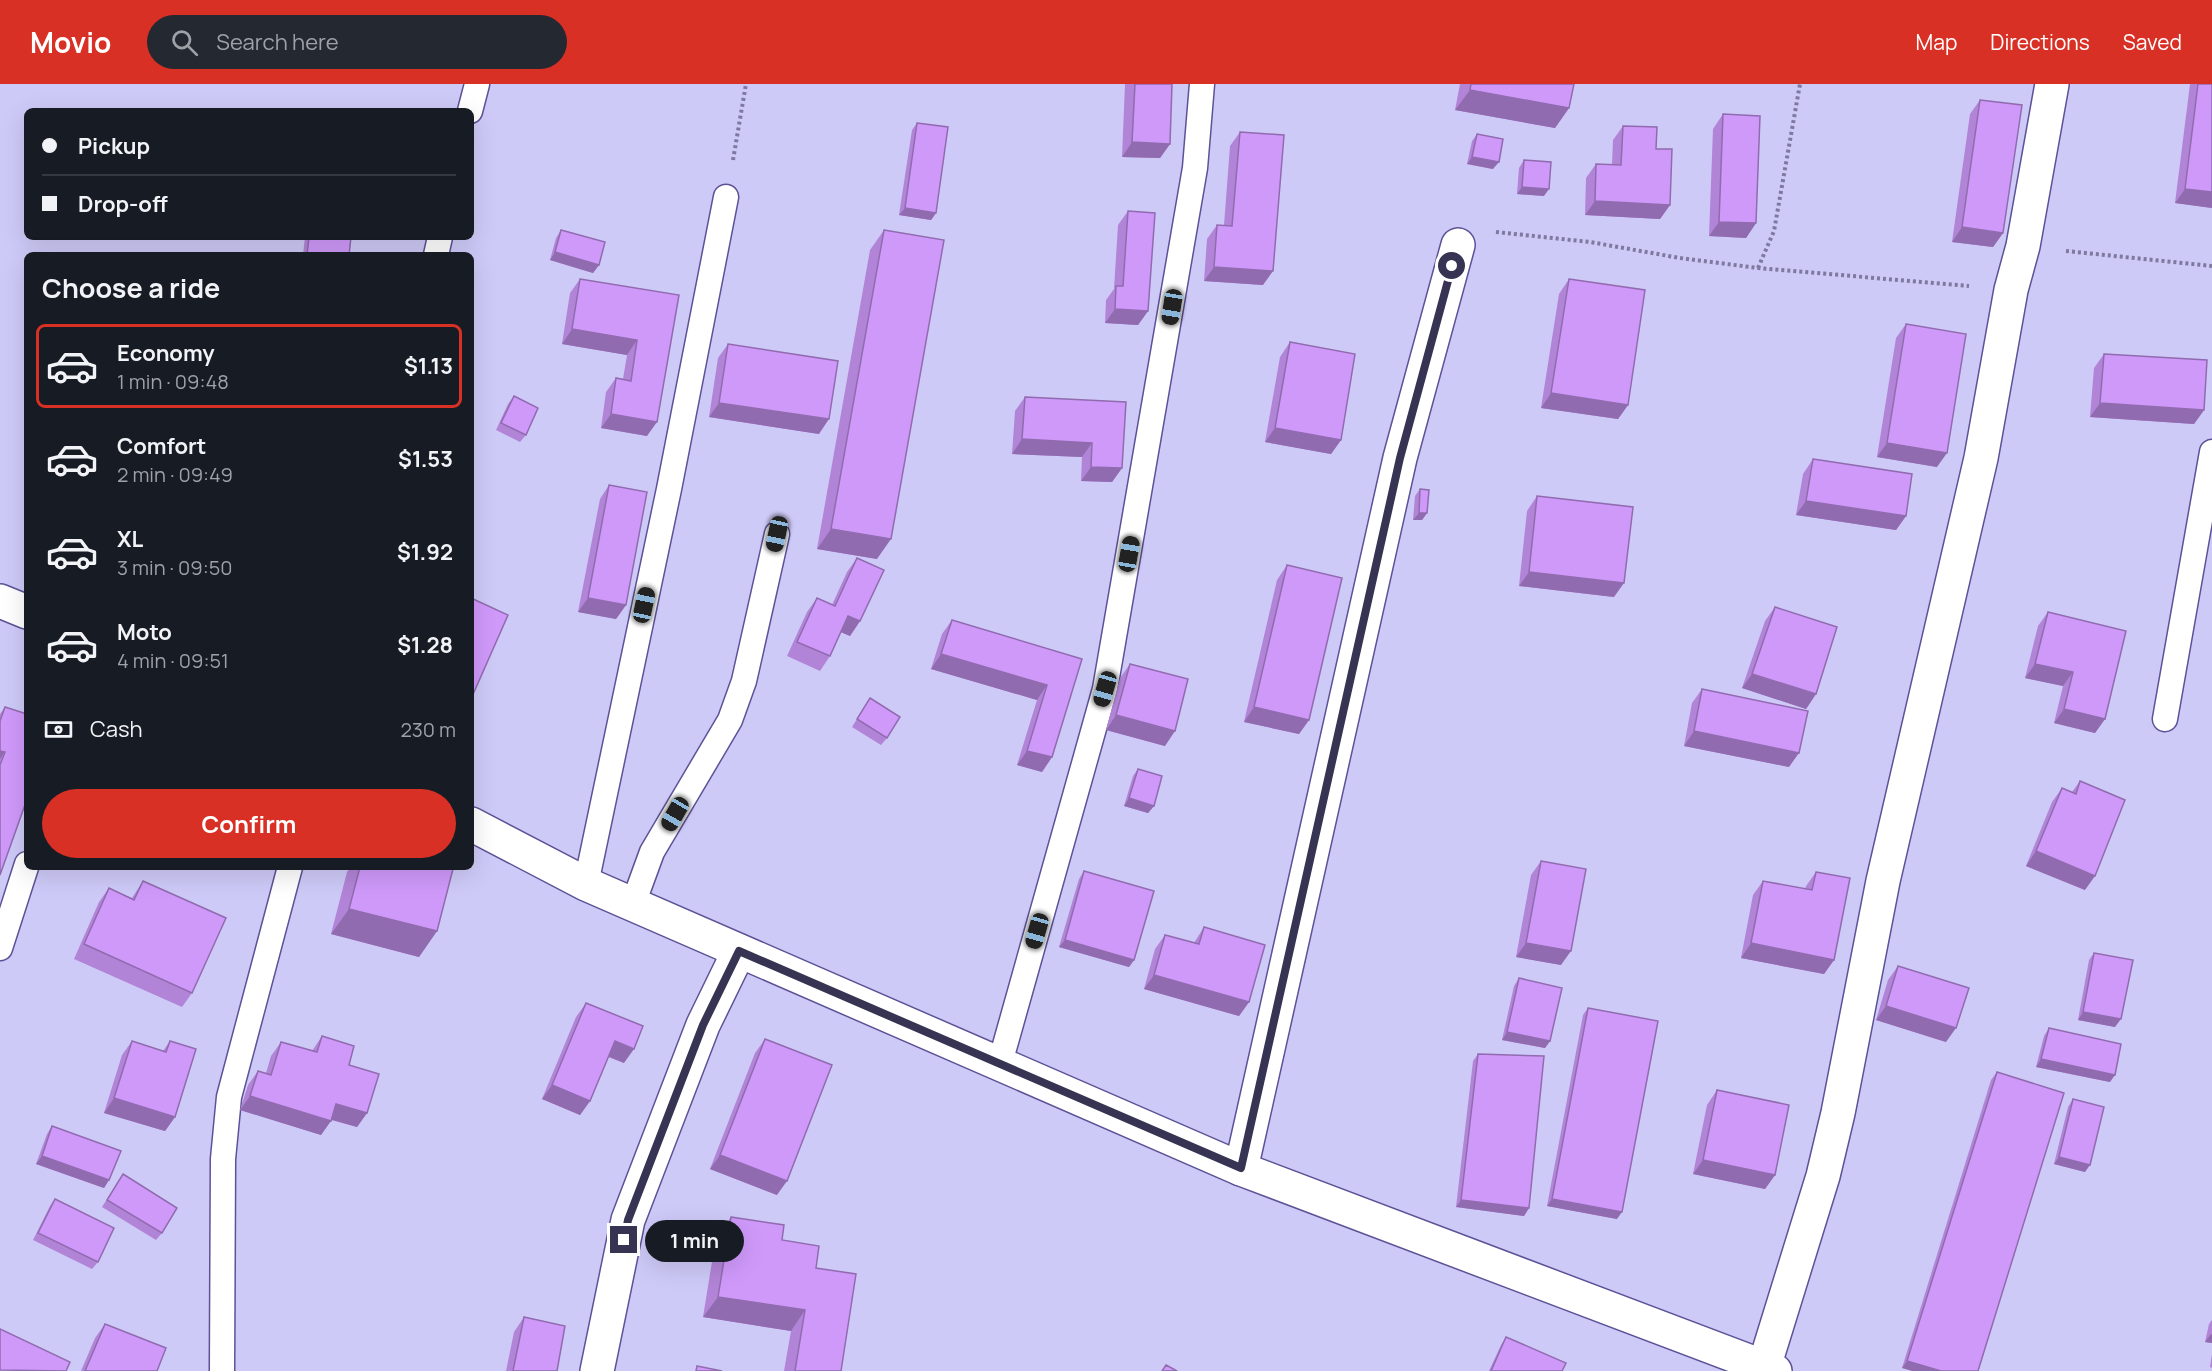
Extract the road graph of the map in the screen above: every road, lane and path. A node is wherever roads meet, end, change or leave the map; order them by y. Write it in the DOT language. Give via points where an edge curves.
graph roads {
  1 [pos="477,84"];
  2 [pos="746,84"];
  3 [pos="1202,84"];
  4 [pos="1800,84"];
  5 [pos="2052,84"];
  6 [pos="471,108"];
  7 [pos="726,197"];
  8 [pos="1458,244"];
  9 [pos="2023,246"];
  10 [pos="2212,266"];
  11 [pos="1758,268"];
  12 [pos="2011,290"];
  13 [pos="2212,452"];
  14 [pos="777,534"];
  15 [pos="0,601"];
  16 [pos="24,611"];
  17 [pos="2164,719"];
  18 [pos="474,826"];
  19 [pos="25,870"];
  20 [pos="289,870"];
  21 [pos="586,884"];
  22 [pos="633,904"];
  23 [pos="0,948"];
  24 [pos="739,951"];
  25 [pos="1000,1063"];
  26 [pos="1241,1168"];
  27 [pos="1770,1369"];
  28 [pos="222,1371"];
  29 [pos="597,1371"];
  1 -- 6 [label="lane"];
  2 -- 7 [label="path"];
  3 -- 25 [label="lane" via="1195,168 1105,689"];
  4 -- 11 [label="path" via="1774,231"];
  5 -- 9 [label="street"];
  7 -- 21 [label="lane"];
  8 -- 11 [label="path" via="1468,229 1590,242"];
  8 -- 26 [label="street" via="1400,458"];
  9 -- 10 [label="path"];
  9 -- 12 [label="street"];
  11 -- 12 [label="path"];
  12 -- 27 [label="street" via="1981,458 1883,881 1835,1123"];
  13 -- 17 [label="lane"];
  14 -- 22 [label="lane" via="744,681 730,720 652,852"];
  15 -- 16 [label="street"];
  18 -- 21 [label="street"];
  19 -- 23 [label="lane"];
  20 -- 28 [label="lane" via="229,1097 223,1159"];
  21 -- 22 [label="street"];
  22 -- 24 [label="street"];
  24 -- 25 [label="street"];
  24 -- 29 [label="street" via="703,1025 628,1220"];
  25 -- 26 [label="street"];
  26 -- 27 [label="street"];
}
